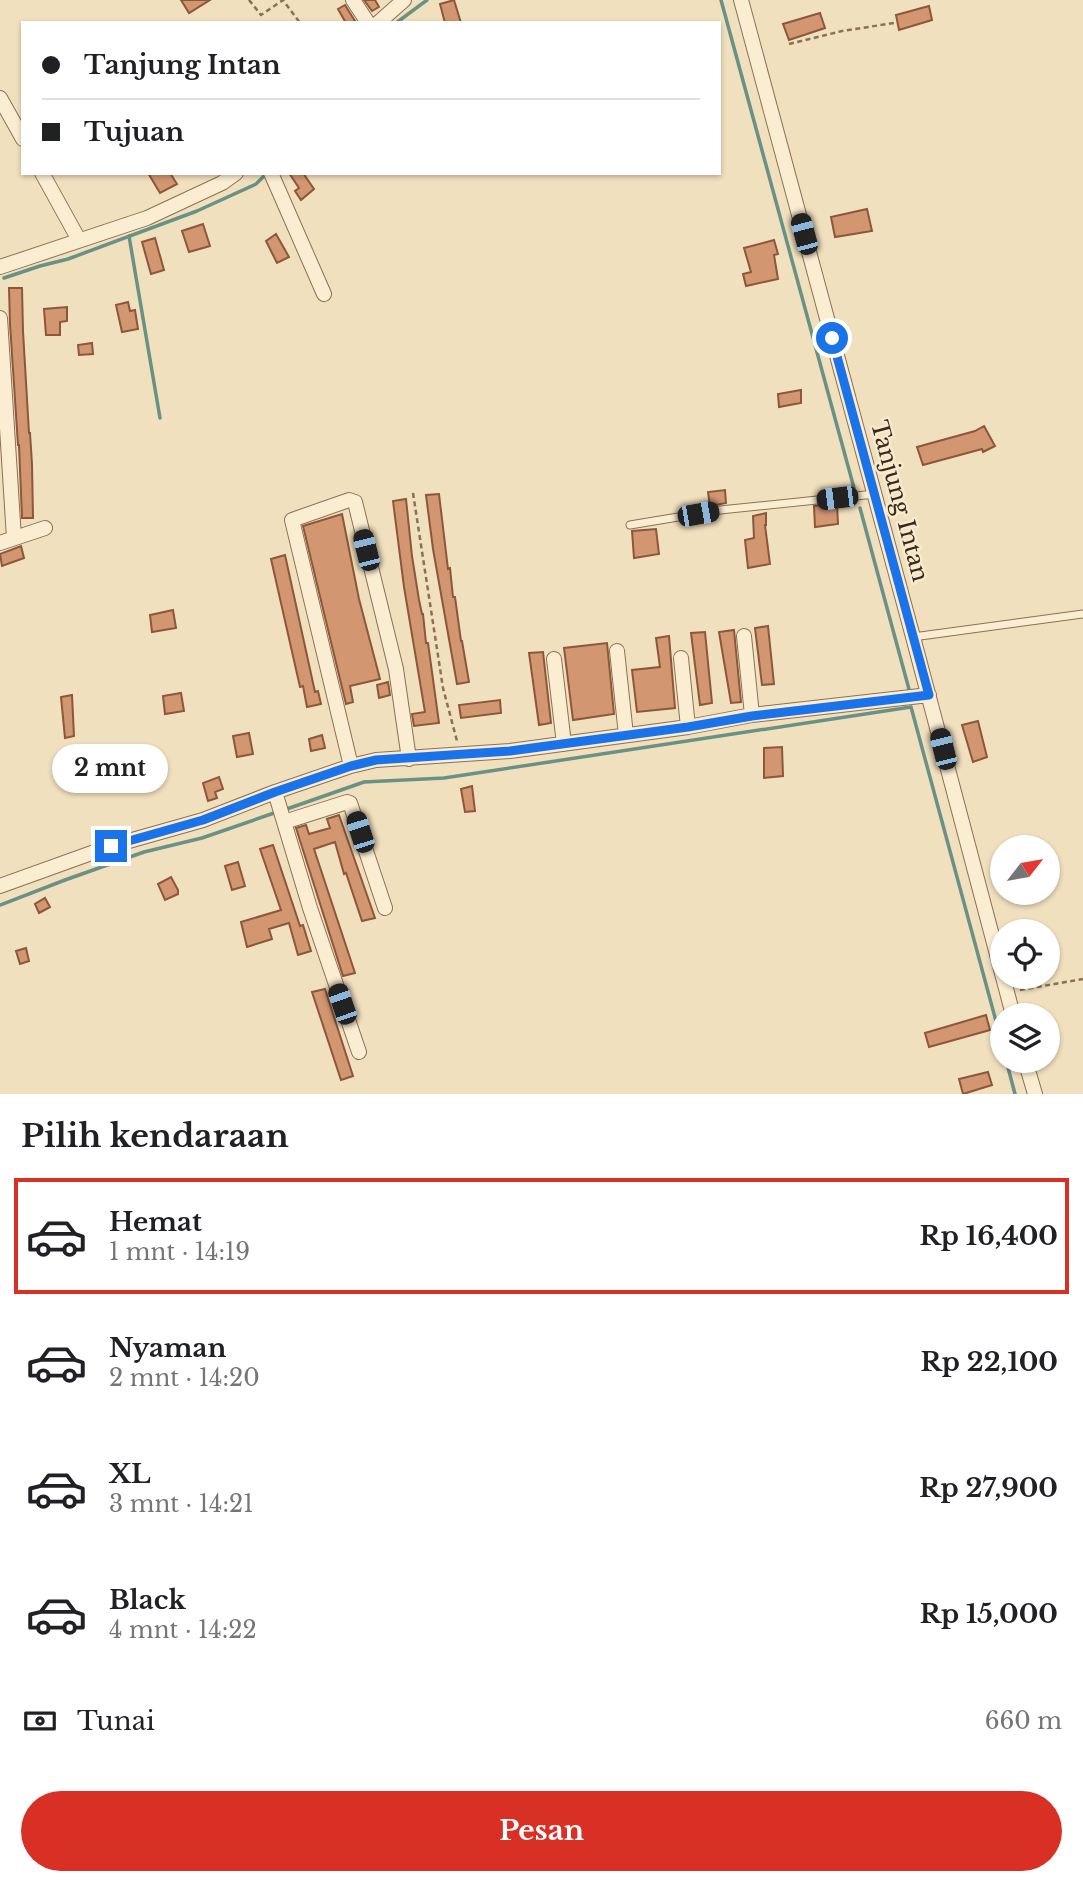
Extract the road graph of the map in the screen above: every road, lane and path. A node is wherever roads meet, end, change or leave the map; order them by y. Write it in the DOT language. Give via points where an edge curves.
graph roads {
  1 [pos="249,0"];
  2 [pos="353,0"];
  3 [pos="404,0"];
  4 [pos="741,0"];
  5 [pos="299,21"];
  6 [pos="367,21"];
  7 [pos="380,21"];
  8 [pos="894,23"];
  9 [pos="789,44"];
  10 [pos="0,98"];
  11 [pos="21,135"];
  12 [pos="43,175"];
  13 [pos="272,175"];
  14 [pos="219,178"];
  15 [pos="79,240"];
  16 [pos="0,267"];
  17 [pos="324,294"];
  18 [pos="0,318"];
  19 [pos="414,493"];
  20 [pos="875,494"];
  21 [pos="630,525"];
  22 [pos="45,528"];
  23 [pos="7,540"];
  24 [pos="1083,614"];
  25 [pos="744,635"];
  26 [pos="914,637"];
  27 [pos="617,651"];
  28 [pos="681,658"];
  29 [pos="554,659"];
  30 [pos="929,695"];
  31 [pos="752,716"];
  32 [pos="688,727"];
  33 [pos="626,735"];
  34 [pos="564,744"];
  35 [pos="460,755"];
  36 [pos="409,759"];
  37 [pos="351,766"];
  38 [pos="276,796"];
  39 [pos="284,819"];
  40 [pos="0,886"];
  41 [pos="385,908"];
  42 [pos="1083,979"];
  43 [pos="1007,992"];
  44 [pos="1010,1003"];
  45 [pos="359,1052"];
  46 [pos="1029,1073"];
  47 [pos="1035,1094"];
  1 -- 5 [label="path" via="261,15 283,0"];
  2 -- 6 [label="street"];
  3 -- 7 [label="street"];
  4 -- 20 [label="street, Tanjung Intan"];
  8 -- 9 [label="path"];
  10 -- 11 [label="street"];
  12 -- 15 [label="street"];
  13 -- 17 [label="street"];
  14 -- 15 [label="street" via="147,218"];
  15 -- 16 [label="street"];
  18 -- 23 [label="street"];
  19 -- 35 [label="path" via="443,688"];
  20 -- 21 [label="lane" via="720,510"];
  20 -- 26 [label="street, Tanjung Intan"];
  22 -- 23 [label="street"];
  24 -- 26 [label="lane"];
  25 -- 31 [label="street"];
  26 -- 30 [label="street, Tanjung Intan"];
  27 -- 33 [label="street"];
  28 -- 32 [label="street"];
  29 -- 34 [label="street"];
  30 -- 31 [label="street"];
  30 -- 43 [label="street, Tanjung Intan"];
  31 -- 32 [label="street"];
  32 -- 33 [label="street"];
  33 -- 34 [label="street"];
  34 -- 35 [label="street"];
  35 -- 36 [label="street"];
  36 -- 37 [label="street"];
  36 -- 37 [label="street" via="396,669 355,502 349,500 292,520"];
  37 -- 38 [label="street"];
  38 -- 39 [label="street"];
  38 -- 40 [label="street" via="111,846"];
  39 -- 41 [label="street" via="350,803"];
  39 -- 45 [label="street"];
  42 -- 43 [label="path"];
  43 -- 44 [label="street, Tanjung Intan"];
  46 -- 47 [label="street"];
}
